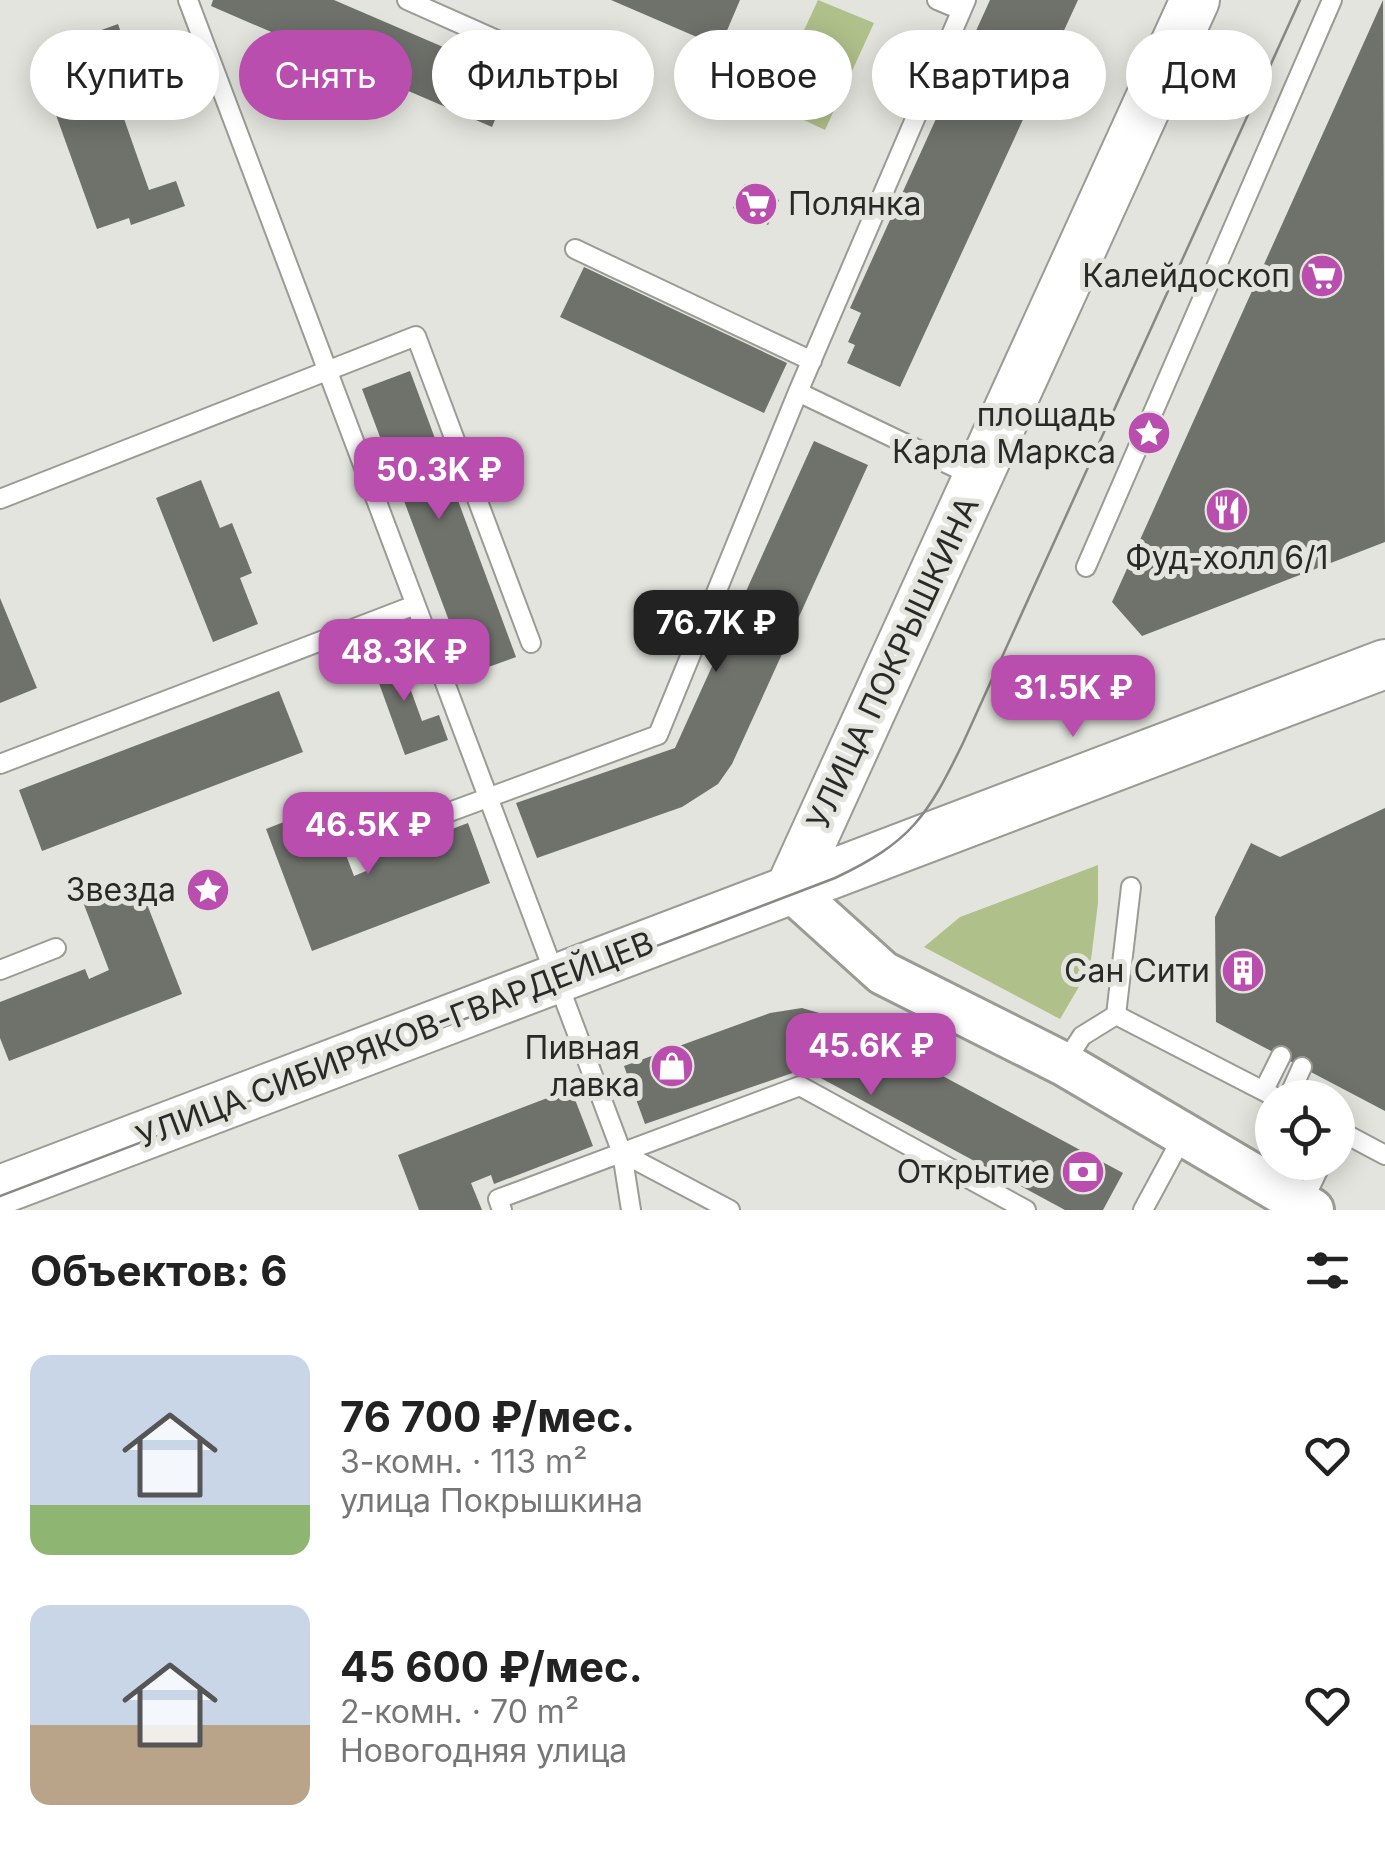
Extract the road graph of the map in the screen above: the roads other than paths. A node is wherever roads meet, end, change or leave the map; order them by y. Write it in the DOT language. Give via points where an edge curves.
graph roads {
  1 [pos="188,0"];
  2 [pos="408,0"];
  3 [pos="937,0"];
  4 [pos="1195,0"];
  5 [pos="1332,0"];
  6 [pos="964,5"];
  7 [pos="474,30"];
  8 [pos="575,250"];
  9 [pos="812,360"];
  10 [pos="327,371"];
  11 [pos="798,392"];
  12 [pos="978,478"];
  13 [pos="0,500"];
  14 [pos="1086,567"];
  15 [pos="415,606"];
  16 [pos="530,642"];
  17 [pos="1385,664"];
  18 [pos="0,764"];
  19 [pos="488,798"];
  20 [pos="360,845"];
  21 [pos="1131,887"];
  22 [pos="790,890"];
  23 [pos="56,948"];
  24 [pos="0,970"];
  25 [pos="555,979"];
  26 [pos="1116,1016"];
  27 [pos="1282,1056"];
  28 [pos="1064,1064"];
  29 [pos="1302,1067"];
  30 [pos="1275,1080"];
  31 [pos="1296,1080"];
  32 [pos="1255,1086"];
  33 [pos="1183,1136"];
  34 [pos="1355,1139"];
  35 [pos="622,1153"];
  36 [pos="1385,1156"];
  37 [pos="1316,1180"];
  38 [pos="0,1190"];
  39 [pos="1306,1207"];
  40 [pos="502,1210"];
  41 [pos="631,1210"];
  42 [pos="730,1210"];
  43 [pos="1026,1210"];
  44 [pos="1143,1210"];
  1 -- 10 [label="lane"];
  2 -- 7 [label="lane"];
  3 -- 6 [label="lane"];
  4 -- 12 [label="main road, УЛИЦА ПОКРЫШКИНА"];
  5 -- 14 [label="lane"];
  6 -- 9 [label="lane"];
  8 -- 9 [label="lane"];
  9 -- 11 [label="lane"];
  10 -- 13 [label="lane"];
  10 -- 15 [label="lane"];
  10 -- 16 [label="lane" via="416,336"];
  11 -- 12 [label="lane"];
  11 -- 19 [label="lane" via="658,735"];
  12 -- 22 [label="main road, УЛИЦА ПОКРЫШКИНА"];
  15 -- 18 [label="lane"];
  15 -- 19 [label="lane"];
  17 -- 22 [label="main road"];
  19 -- 20 [label="lane"];
  19 -- 25 [label="lane"];
  21 -- 26 [label="lane"];
  22 -- 25 [label="main road, УЛИЦА СИБИРЯКОВ-ГВАРДЕЙЦЕВ"];
  22 -- 28 [label="street" via="883,973"];
  23 -- 24 [label="lane"];
  25 -- 35 [label="lane"];
  25 -- 38 [label="main road, УЛИЦА СИБИРЯКОВ-ГВАРДЕЙЦЕВ"];
  26 -- 28 [label="lane" via="1082,1036"];
  26 -- 32 [label="lane"];
  27 -- 30 [label="lane"];
  28 -- 33 [label="street"];
  29 -- 31 [label="lane"];
  33 -- 39 [label="street"];
  33 -- 44 [label="lane"];
  34 -- 36 [label="lane"];
  35 -- 40 [label="lane" via="498,1199"];
  35 -- 41 [label="lane"];
  35 -- 42 [label="lane"];
  35 -- 43 [label="lane" via="800,1086"];
  37 -- 39 [label="lane"];
}
